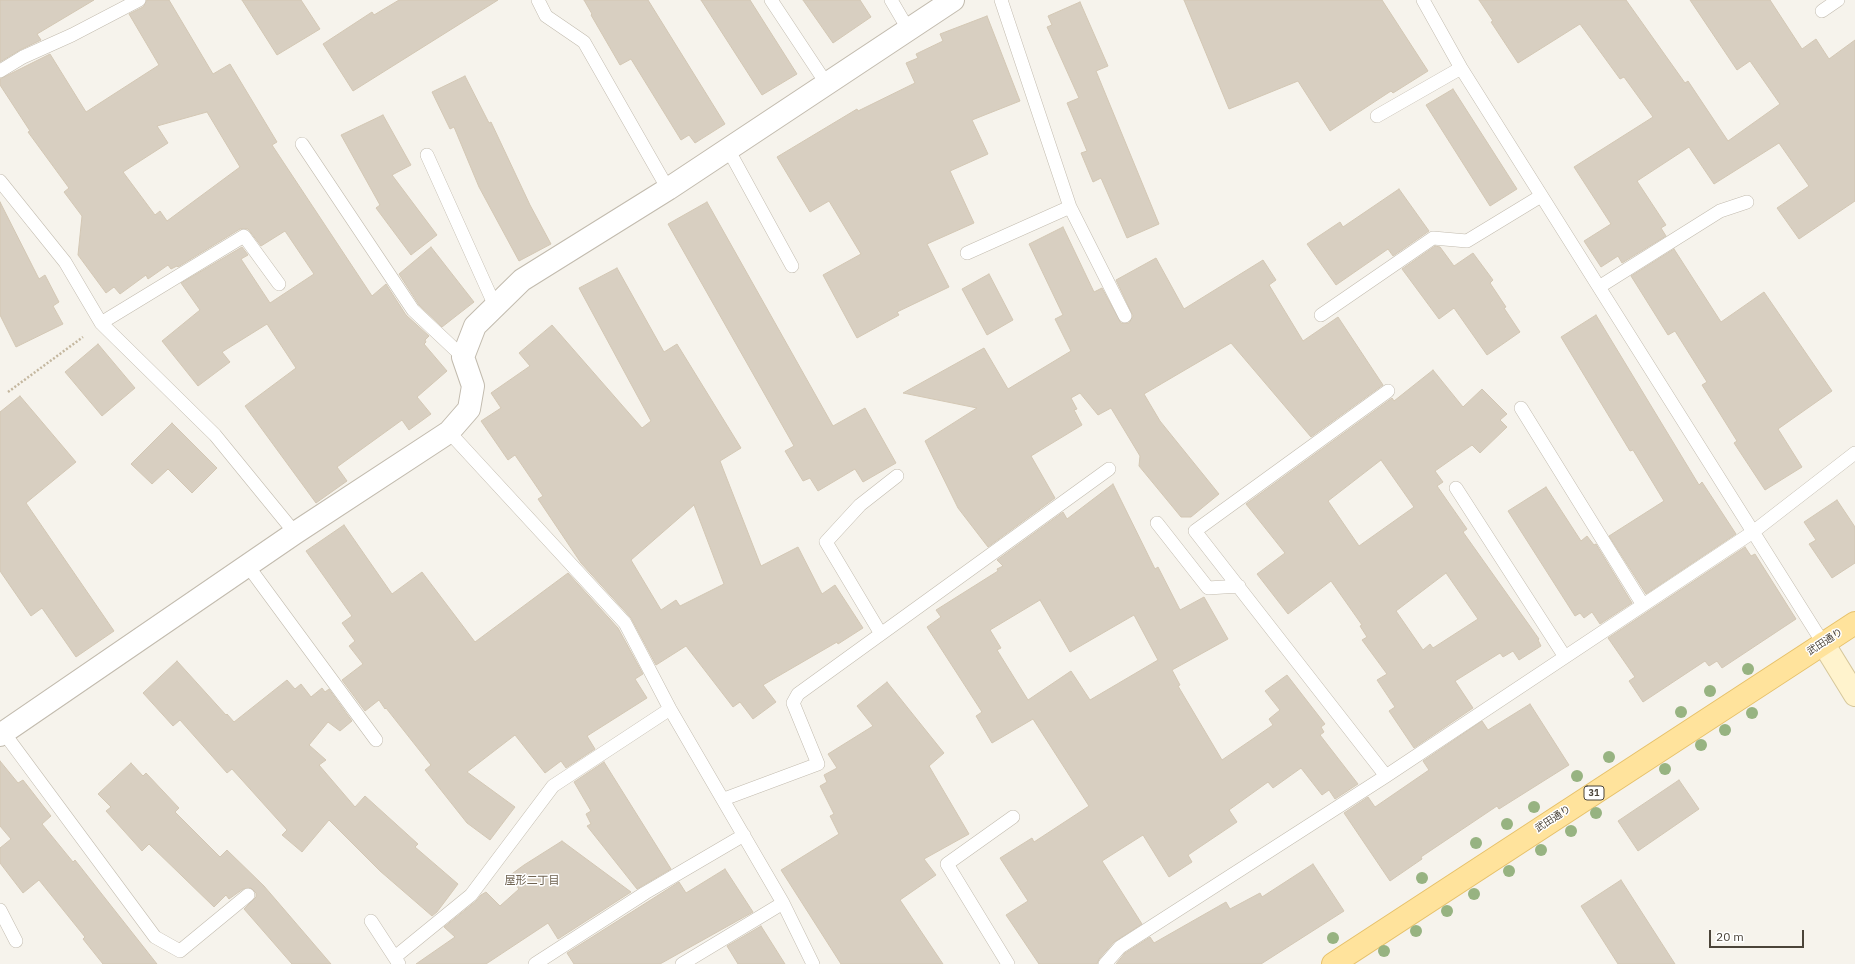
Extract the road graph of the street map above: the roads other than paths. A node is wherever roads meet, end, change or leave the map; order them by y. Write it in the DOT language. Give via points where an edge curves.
graph roads {
  1 [pos="139,0"];
  2 [pos="538,0"];
  3 [pos="771,0"];
  4 [pos="891,0"];
  5 [pos="953,0"];
  6 [pos="1001,0"];
  7 [pos="1423,0"];
  8 [pos="1838,0"];
  9 [pos="1822,11"];
  10 [pos="908,29"];
  11 [pos="1461,68"];
  12 [pos="0,71"];
  13 [pos="826,83"];
  14 [pos="1376,116"];
  15 [pos="302,144"];
  16 [pos="728,149"];
  17 [pos="427,155"];
  18 [pos="0,181"];
  19 [pos="668,189"];
  20 [pos="1541,196"];
  21 [pos="1747,202"];
  22 [pos="1070,208"];
  23 [pos="967,253"];
  24 [pos="792,266"];
  25 [pos="279,284"];
  26 [pos="1599,287"];
  27 [pos="495,306"];
  28 [pos="1321,315"];
  29 [pos="1125,316"];
  30 [pos="101,323"];
  31 [pos="463,357"];
  32 [pos="1388,391"];
  33 [pos="1521,408"];
  34 [pos="449,432"];
  35 [pos="1855,453"];
  36 [pos="1109,469"];
  37 [pos="897,476"];
  38 [pos="1456,488"];
  39 [pos="1157,523"];
  40 [pos="1754,532"];
  41 [pos="295,533"];
  42 [pos="248,566"];
  43 [pos="1239,586"];
  44 [pos="1643,605"];
  45 [pos="1855,623"];
  46 [pos="881,634"];
  47 [pos="1823,643"];
  48 [pos="1565,657"];
  49 [pos="1855,695"];
  50 [pos="670,709"];
  51 [pos="2,734"];
  52 [pos="376,740"];
  53 [pos="1386,776"];
  54 [pos="724,799"];
  55 [pos="1013,817"];
  56 [pos="744,835"];
  57 [pos="248,896"];
  58 [pos="783,903"];
  59 [pos="0,910"];
  60 [pos="371,920"];
  61 [pos="16,941"];
  62 [pos="397,960"];
  63 [pos="534,964"];
  64 [pos="682,964"];
  65 [pos="813,964"];
  66 [pos="1008,964"];
  67 [pos="1105,964"];
  68 [pos="1333,964"];
  1 -- 12 [label="lane" via="23,57"];
  2 -- 19 [label="lane" via="546,16 584,42"];
  3 -- 13 [label="lane"];
  4 -- 10 [label="lane"];
  5 -- 10 [label="street"];
  6 -- 22 [label="lane"];
  7 -- 11 [label="lane"];
  8 -- 9 [label="lane"];
  10 -- 13 [label="street"];
  11 -- 14 [label="lane"];
  11 -- 20 [label="lane"];
  13 -- 16 [label="street"];
  15 -- 31 [label="lane" via="413,310"];
  16 -- 19 [label="street"];
  16 -- 24 [label="lane"];
  17 -- 27 [label="lane"];
  18 -- 30 [label="lane" via="65,262"];
  19 -- 27 [label="street" via="522,280"];
  20 -- 26 [label="lane"];
  20 -- 28 [label="lane" via="1467,240 1433,238"];
  21 -- 26 [label="lane" via="1720,211"];
  22 -- 23 [label="lane"];
  22 -- 29 [label="lane"];
  25 -- 30 [label="lane" via="244,236"];
  26 -- 40 [label="lane"];
  27 -- 31 [label="street" via="475,326"];
  30 -- 41 [label="lane" via="215,435"];
  31 -- 34 [label="street" via="473,386 469,409"];
  32 -- 43 [label="lane" via="1195,531"];
  33 -- 44 [label="lane"];
  34 -- 41 [label="street"];
  34 -- 50 [label="lane" via="625,623"];
  35 -- 40 [label="lane"];
  36 -- 46 [label="lane"];
  37 -- 46 [label="lane" via="860,505 826,542"];
  38 -- 48 [label="lane"];
  39 -- 43 [label="lane" via="1208,588"];
  40 -- 44 [label="lane"];
  40 -- 47 [label="lane"];
  41 -- 42 [label="street"];
  42 -- 51 [label="street"];
  42 -- 52 [label="lane"];
  43 -- 53 [label="lane"];
  44 -- 48 [label="lane"];
  45 -- 47 [label="main road, 武田通り / 31"];
  46 -- 54 [label="lane" via="798,694 793,703 818,764"];
  47 -- 49 [label="main road"];
  47 -- 68 [label="main road, 武田通り / 31"];
  48 -- 53 [label="lane"];
  50 -- 54 [label="lane"];
  50 -- 62 [label="lane" via="553,786 471,895"];
  51 -- 57 [label="lane" via="155,937 180,951"];
  53 -- 67 [label="lane" via="1120,946"];
  54 -- 56 [label="lane"];
  55 -- 66 [label="lane" via="947,864"];
  56 -- 58 [label="lane"];
  56 -- 63 [label="lane" via="645,893"];
  58 -- 64 [label="lane"];
  58 -- 65 [label="lane"];
  59 -- 61 [label="lane"];
  60 -- 62 [label="lane"];
}
